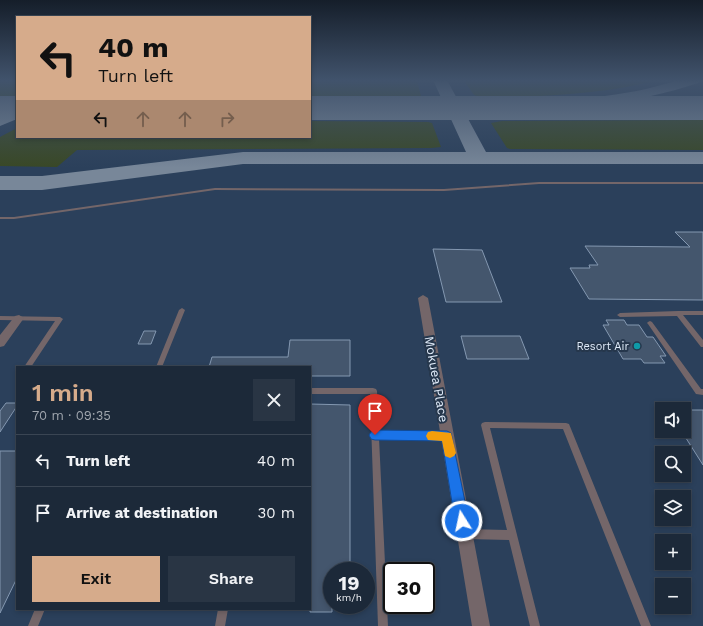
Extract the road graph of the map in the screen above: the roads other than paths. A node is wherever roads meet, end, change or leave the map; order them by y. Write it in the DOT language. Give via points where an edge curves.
graph roads {
  1 [pos="703,183"];
  2 [pos="0,218"];
  3 [pos="423,298"];
  4 [pos="182,310"];
  5 [pos="678,313"];
  6 [pos="702,314"];
  7 [pos="620,315"];
  8 [pos="0,318"];
  9 [pos="19,318"];
  10 [pos="650,323"];
  11 [pos="0,343"];
  12 [pos="703,345"];
  13 [pos="28,366"];
  14 [pos="159,366"];
  15 [pos="311,391"];
  16 [pos="703,392"];
  17 [pos="375,435"];
  18 [pos="447,436"];
  19 [pos="464,534"];
  20 [pos="512,535"];
  21 [pos="40,610"];
  22 [pos="223,610"];
  23 [pos="33,626"];
  24 [pos="220,626"];
  25 [pos="384,626"];
  26 [pos="481,626"];
  27 [pos="535,626"];
  28 [pos="646,626"];
  1 -- 2 [label="lane" via="539,183 444,190 216,190"];
  3 -- 18 [label="street, Mokuea Place"];
  4 -- 14 [label="lane"];
  5 -- 6 [label="lane"];
  5 -- 7 [label="lane"];
  5 -- 12 [label="lane"];
  8 -- 9 [label="lane"];
  9 -- 11 [label="street"];
  9 -- 13 [label="lane" via="60,318"];
  10 -- 16 [label="lane" via="699,392"];
  15 -- 17 [label="lane" via="373,391"];
  17 -- 18 [label="lane"];
  17 -- 25 [label="lane"];
  18 -- 19 [label="street, Mokuea Place"];
  19 -- 20 [label="lane"];
  19 -- 26 [label="street, Mokuea Place"];
  20 -- 27 [label="lane"];
  20 -- 28 [label="lane" via="486,425 566,426"];
  21 -- 23 [label="lane"];
  22 -- 24 [label="lane"];
}
